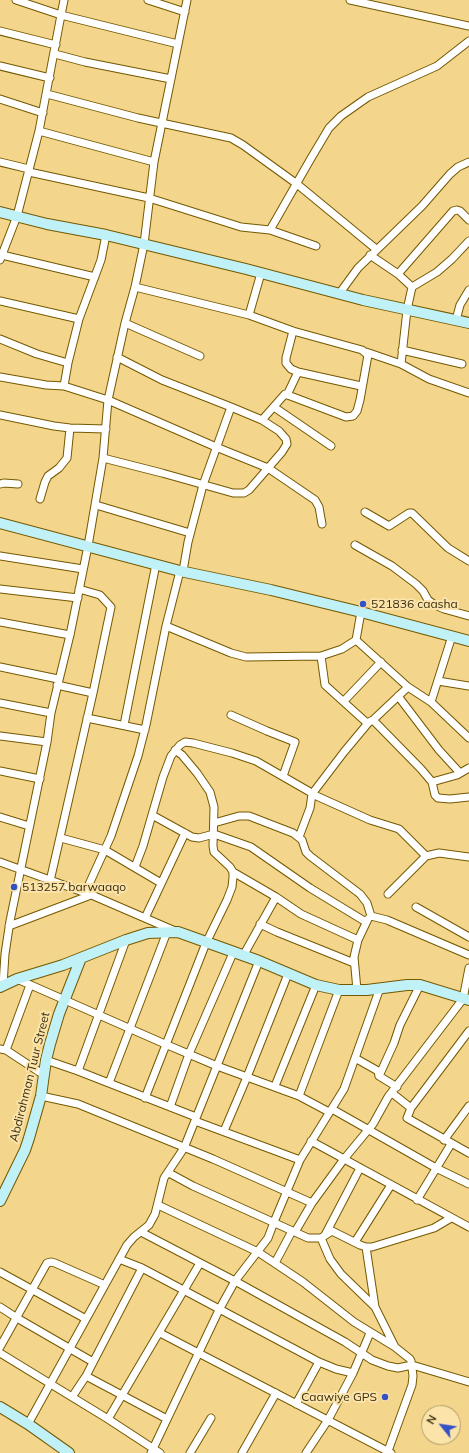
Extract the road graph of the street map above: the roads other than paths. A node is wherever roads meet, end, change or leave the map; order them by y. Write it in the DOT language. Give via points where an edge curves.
graph roads {
  1 [pos="16,0"];
  2 [pos="64,0"];
  3 [pos="148,0"];
  4 [pos="187,0"];
  5 [pos="350,0"];
  6 [pos="185,12"];
  7 [pos="61,15"];
  8 [pos="469,26"];
  9 [pos="0,31"];
  10 [pos="469,42"];
  11 [pos="178,44"];
  12 [pos="56,45"];
  13 [pos="55,54"];
  14 [pos="0,66"];
  15 [pos="50,78"];
  16 [pos="170,79"];
  17 [pos="47,94"];
  18 [pos="0,100"];
  19 [pos="43,113"];
  20 [pos="162,122"];
  21 [pos="39,131"];
  22 [pos="0,162"];
  23 [pos="154,162"];
  24 [pos="469,162"];
  25 [pos="29,170"];
  26 [pos="297,184"];
  27 [pos="149,198"];
  28 [pos="0,212"];
  29 [pos="17,216"];
  30 [pos="469,220"];
  31 [pos="270,230"];
  32 [pos="106,235"];
  33 [pos="469,241"];
  34 [pos="144,244"];
  35 [pos="316,246"];
  36 [pos="376,249"];
  37 [pos="370,255"];
  38 [pos="1,259"];
  39 [pos="261,273"];
  40 [pos="398,274"];
  41 [pos="95,277"];
  42 [pos="135,287"];
  43 [pos="412,287"];
  44 [pos="469,290"];
  45 [pos="339,294"];
  46 [pos="0,301"];
  47 [pos="407,310"];
  48 [pos="249,315"];
  49 [pos="79,319"];
  50 [pos="456,320"];
  51 [pos="125,323"];
  52 [pos="469,323"];
  53 [pos="293,331"];
  54 [pos="0,339"];
  55 [pos="402,350"];
  56 [pos="366,352"];
  57 [pos="200,356"];
  58 [pos="117,357"];
  59 [pos="68,363"];
  60 [pos="401,364"];
  61 [pos="462,364"];
  62 [pos="298,372"];
  63 [pos="0,377"];
  64 [pos="64,386"];
  65 [pos="361,386"];
  66 [pos="469,393"];
  67 [pos="287,395"];
  68 [pos="108,400"];
  69 [pos="274,406"];
  70 [pos="231,407"];
  71 [pos="0,415"];
  72 [pos="262,420"];
  73 [pos="70,428"];
  74 [pos="106,429"];
  75 [pos="331,446"];
  76 [pos="216,447"];
  77 [pos="103,458"];
  78 [pos="268,468"];
  79 [pos="0,484"];
  80 [pos="18,484"];
  81 [pos="204,485"];
  82 [pos="40,499"];
  83 [pos="96,505"];
  84 [pos="365,512"];
  85 [pos="0,523"];
  86 [pos="322,524"];
  87 [pos="190,533"];
  88 [pos="88,546"];
  89 [pos="355,546"];
  90 [pos="0,556"];
  91 [pos="469,561"];
  92 [pos="156,564"];
  93 [pos="83,569"];
  94 [pos="181,571"];
  95 [pos="0,589"];
  96 [pos="79,589"];
  97 [pos="78,598"];
  98 [pos="361,612"];
  99 [pos="469,616"];
  100 [pos="0,622"];
  101 [pos="166,626"];
  102 [pos="70,636"];
  103 [pos="452,636"];
  104 [pos="356,640"];
  105 [pos="469,641"];
  106 [pos="321,656"];
  107 [pos="381,662"];
  108 [pos="0,667"];
  109 [pos="438,681"];
  110 [pos="58,682"];
  111 [pos="469,686"];
  112 [pos="408,687"];
  113 [pos="93,692"];
  114 [pos="398,696"];
  115 [pos="344,701"];
  116 [pos="431,702"];
  117 [pos="0,703"];
  118 [pos="51,713"];
  119 [pos="231,714"];
  120 [pos="87,718"];
  121 [pos="371,721"];
  122 [pos="124,725"];
  123 [pos="145,730"];
  124 [pos="0,736"];
  125 [pos="469,738"];
  126 [pos="47,742"];
  127 [pos="175,750"];
  128 [pos="469,768"];
  129 [pos="0,771"];
  130 [pos="460,773"];
  131 [pos="283,776"];
  132 [pos="40,779"];
  133 [pos="432,782"];
  134 [pos="312,794"];
  135 [pos="469,797"];
  136 [pos="152,815"];
  137 [pos="0,817"];
  138 [pos="214,823"];
  139 [pos="29,826"];
  140 [pos="185,833"];
  141 [pos="214,834"];
  142 [pos="299,837"];
  143 [pos="61,838"];
  144 [pos="105,850"];
  145 [pos="426,856"];
  146 [pos="469,857"];
  147 [pos="0,862"];
  148 [pos="135,867"];
  149 [pos="20,869"];
  150 [pos="233,872"];
  151 [pos="50,881"];
  152 [pos="161,883"];
  153 [pos="88,894"];
  154 [pos="388,894"];
  155 [pos="276,896"];
  156 [pos="416,907"];
  157 [pos="145,918"];
  158 [pos="369,919"];
  159 [pos="260,924"];
  160 [pos="9,926"];
  161 [pos="167,932"];
  162 [pos="178,932"];
  163 [pos="469,937"];
  164 [pos="126,940"];
  165 [pos="358,940"];
  166 [pos="206,943"];
  167 [pos="2,953"];
  168 [pos="238,954"];
  169 [pos="469,955"];
  170 [pos="81,958"];
  171 [pos="260,961"];
  172 [pos="354,963"];
  173 [pos="469,968"];
  174 [pos="288,974"];
  175 [pos="17,979"];
  176 [pos="30,985"];
  177 [pos="316,985"];
  178 [pos="2,986"];
  179 [pos="420,986"];
  180 [pos="380,988"];
  181 [pos="339,990"];
  182 [pos="357,990"];
  183 [pos="466,999"];
  184 [pos="64,1000"];
  185 [pos="98,1015"];
  186 [pos="130,1029"];
  187 [pos="469,1031"];
  188 [pos="165,1044"];
  189 [pos="3,1050"];
  190 [pos="189,1054"];
  191 [pos="355,1058"];
  192 [pos="46,1060"];
  193 [pos="217,1066"];
  194 [pos="78,1071"];
  195 [pos="44,1075"];
  196 [pos="379,1076"];
  197 [pos="247,1077"];
  198 [pos="109,1083"];
  199 [pos="275,1086"];
  200 [pos="397,1087"];
  201 [pos="392,1093"];
  202 [pos="41,1096"];
  203 [pos="299,1096"];
  204 [pos="145,1098"];
  205 [pos="469,1106"];
  206 [pos="170,1107"];
  207 [pos="411,1108"];
  208 [pos="330,1110"];
  209 [pos="195,1119"];
  210 [pos="367,1129"];
  211 [pos="224,1131"];
  212 [pos="311,1141"];
  213 [pos="448,1142"];
  214 [pos="184,1148"];
  215 [pos="469,1153"];
  216 [pos="344,1159"];
  217 [pos="300,1160"];
  218 [pos="360,1168"];
  219 [pos="436,1168"];
  220 [pos="169,1173"];
  221 [pos="469,1184"];
  222 [pos="391,1185"];
  223 [pos="286,1191"];
  224 [pos="417,1200"];
  225 [pos="0,1201"];
  226 [pos="312,1203"];
  227 [pos="158,1205"];
  228 [pos="451,1218"];
  229 [pos="274,1222"];
  230 [pos="469,1227"];
  231 [pos="293,1231"];
  232 [pos="141,1232"];
  233 [pos="323,1236"];
  234 [pos="355,1242"];
  235 [pos="366,1247"];
  236 [pos="258,1252"];
  237 [pos="119,1259"];
  238 [pos="200,1263"];
  239 [pos="275,1263"];
  240 [pos="142,1268"];
  241 [pos="0,1272"];
  242 [pos="235,1281"];
  243 [pos="104,1285"];
  244 [pos="33,1289"];
  245 [pos="184,1291"];
  246 [pos="0,1307"];
  247 [pos="375,1307"];
  248 [pos="219,1310"];
  249 [pos="17,1318"];
  250 [pos="86,1319"];
  251 [pos="160,1333"];
  252 [pos="370,1333"];
  253 [pos="0,1347"];
  254 [pos="395,1347"];
  255 [pos="70,1349"];
  256 [pos="0,1353"];
  257 [pos="199,1353"];
  258 [pos="361,1353"];
  259 [pos="93,1362"];
  260 [pos="319,1362"];
  261 [pos="412,1365"];
  262 [pos="353,1373"];
  263 [pos="86,1376"];
  264 [pos="469,1382"];
  265 [pos="50,1384"];
  266 [pos="276,1393"];
  267 [pos="122,1395"];
  268 [pos="72,1397"];
  269 [pos="296,1404"];
  270 [pos="0,1407"];
  271 [pos="211,1418"];
  272 [pos="108,1419"];
  273 [pos="167,1419"];
  274 [pos="328,1420"];
  275 [pos="28,1424"];
  276 [pos="152,1451"];
  277 [pos="389,1452"];
  278 [pos="69,1453"];
  279 [pos="160,1453"];
  280 [pos="190,1453"];
  281 [pos="242,1453"];
  282 [pos="306,1453"];
  1 -- 7 [label="street"];
  2 -- 7 [label="street"];
  3 -- 6 [label="street"];
  4 -- 6 [label="street"];
  5 -- 8 [label="street"];
  6 -- 11 [label="street"];
  7 -- 11 [label="street"];
  7 -- 12 [label="street"];
  9 -- 12 [label="street"];
  10 -- 26 [label="street" via="437,66 368,97 341,116 329,128"];
  11 -- 16 [label="street"];
  12 -- 13 [label="street"];
  13 -- 15 [label="street"];
  13 -- 16 [label="street"];
  14 -- 15 [label="street"];
  15 -- 17 [label="street"];
  16 -- 20 [label="street"];
  17 -- 19 [label="street"];
  17 -- 20 [label="street"];
  18 -- 19 [label="street"];
  19 -- 21 [label="street"];
  20 -- 23 [label="street"];
  20 -- 26 [label="street" via="231,138"];
  21 -- 23 [label="street"];
  21 -- 25 [label="street"];
  22 -- 25 [label="street"];
  23 -- 27 [label="street"];
  24 -- 36 [label="street" via="458,167 422,206"];
  25 -- 27 [label="street"];
  25 -- 29 [label="street"];
  26 -- 31 [label="street"];
  26 -- 36 [label="street"];
  27 -- 31 [label="street" via="241,227"];
  27 -- 34 [label="street"];
  28 -- 29 [label="street"];
  29 -- 32 [label="street"];
  29 -- 38 [label="street"];
  30 -- 40 [label="street" via="457,210 453,211"];
  31 -- 35 [label="street"];
  32 -- 34 [label="street"];
  32 -- 41 [label="street"];
  33 -- 43 [label="street" via="437,272"];
  34 -- 39 [label="street"];
  34 -- 42 [label="street"];
  36 -- 37 [label="street"];
  37 -- 40 [label="street"];
  37 -- 45 [label="street"];
  38 -- 41 [label="street"];
  39 -- 45 [label="street"];
  39 -- 48 [label="street"];
  40 -- 43 [label="street"];
  41 -- 49 [label="street"];
  42 -- 48 [label="street"];
  42 -- 51 [label="street"];
  43 -- 47 [label="street"];
  44 -- 50 [label="street" via="460,305"];
  45 -- 47 [label="street"];
  46 -- 49 [label="street"];
  47 -- 50 [label="street"];
  47 -- 55 [label="street"];
  48 -- 53 [label="street"];
  49 -- 59 [label="street"];
  50 -- 52 [label="street"];
  51 -- 57 [label="street"];
  51 -- 58 [label="street"];
  53 -- 56 [label="street"];
  53 -- 62 [label="street" via="286,363"];
  54 -- 59 [label="street"];
  55 -- 60 [label="street"];
  55 -- 61 [label="street"];
  56 -- 60 [label="street"];
  56 -- 65 [label="street" via="368,357"];
  58 -- 68 [label="street"];
  58 -- 70 [label="street" via="162,380"];
  59 -- 64 [label="street"];
  60 -- 66 [label="street"];
  62 -- 65 [label="street"];
  62 -- 67 [label="street"];
  63 -- 64 [label="street"];
  64 -- 68 [label="street"];
  65 -- 67 [label="street" via="357,411 352,417"];
  67 -- 69 [label="street" via="283,395"];
  68 -- 74 [label="street"];
  68 -- 76 [label="street"];
  69 -- 72 [label="street"];
  69 -- 75 [label="street"];
  70 -- 72 [label="street"];
  70 -- 76 [label="street"];
  71 -- 73 [label="street"];
  72 -- 78 [label="street" via="279,431 287,444"];
  73 -- 74 [label="street"];
  73 -- 82 [label="street" via="67,458 48,476"];
  74 -- 77 [label="street"];
  76 -- 78 [label="street"];
  76 -- 81 [label="street"];
  77 -- 81 [label="street"];
  77 -- 83 [label="street"];
  78 -- 81 [label="street" via="244,493 236,494"];
  78 -- 86 [label="street" via="315,500 319,506"];
  79 -- 80 [label="street"];
  81 -- 87 [label="street"];
  83 -- 87 [label="street"];
  83 -- 88 [label="street"];
  84 -- 91 [label="street" via="388,526 412,513 448,548"];
  85 -- 88 [label="street"];
  87 -- 94 [label="street"];
  88 -- 92 [label="street"];
  88 -- 93 [label="street"];
  89 -- 99 [label="street" via="398,570 436,605"];
  90 -- 93 [label="street"];
  92 -- 94 [label="street"];
  92 -- 122 [label="street"];
  93 -- 96 [label="street"];
  94 -- 98 [label="street"];
  94 -- 101 [label="street"];
  95 -- 97 [label="street"];
  96 -- 97 [label="street"];
  96 -- 113 [label="street" via="100,595 111,607"];
  97 -- 102 [label="street"];
  98 -- 103 [label="street"];
  98 -- 104 [label="street"];
  100 -- 102 [label="street"];
  101 -- 106 [label="street" via="239,656"];
  101 -- 123 [label="street"];
  102 -- 110 [label="street"];
  103 -- 105 [label="street"];
  103 -- 109 [label="street"];
  104 -- 106 [label="street" via="342,649"];
  104 -- 107 [label="street"];
  106 -- 115 [label="street" via="325,685"];
  107 -- 112 [label="street"];
  107 -- 115 [label="street"];
  108 -- 110 [label="street"];
  109 -- 111 [label="street"];
  109 -- 116 [label="street"];
  110 -- 113 [label="street"];
  110 -- 118 [label="street"];
  112 -- 114 [label="street"];
  112 -- 116 [label="street"];
  113 -- 120 [label="street"];
  114 -- 121 [label="street"];
  114 -- 130 [label="street"];
  115 -- 121 [label="street" via="365,722"];
  116 -- 125 [label="street"];
  117 -- 118 [label="street"];
  118 -- 126 [label="street"];
  119 -- 131 [label="street" via="295,742"];
  120 -- 122 [label="street"];
  120 -- 143 [label="street"];
  121 -- 133 [label="street"];
  121 -- 134 [label="street"];
  122 -- 123 [label="street"];
  123 -- 144 [label="street"];
  124 -- 126 [label="street"];
  126 -- 132 [label="street"];
  127 -- 131 [label="street" via="185,742 193,743 232,753"];
  127 -- 136 [label="street" via="163,777"];
  127 -- 138 [label="street" via="182,755 210,792 214,807"];
  128 -- 130 [label="street"];
  129 -- 132 [label="street"];
  130 -- 133 [label="street"];
  131 -- 134 [label="street"];
  132 -- 139 [label="street"];
  133 -- 135 [label="street" via="438,798"];
  134 -- 142 [label="street" via="310,808"];
  134 -- 145 [label="street" via="370,820 399,829"];
  136 -- 140 [label="street"];
  136 -- 148 [label="street"];
  137 -- 139 [label="street"];
  138 -- 141 [label="street"];
  138 -- 142 [label="street" via="249,816"];
  139 -- 149 [label="street"];
  140 -- 141 [label="street" via="199,838"];
  140 -- 152 [label="street"];
  141 -- 150 [label="street" via="214,852"];
  141 -- 158 [label="street" via="258,851 310,888"];
  142 -- 158 [label="street" via="310,856 368,903"];
  143 -- 144 [label="street"];
  143 -- 151 [label="street"];
  144 -- 148 [label="street"];
  144 -- 153 [label="street"];
  145 -- 146 [label="street" via="439,853"];
  145 -- 154 [label="street"];
  147 -- 149 [label="street"];
  148 -- 152 [label="street"];
  149 -- 151 [label="street"];
  149 -- 160 [label="street"];
  150 -- 155 [label="street"];
  150 -- 166 [label="street" via="232,887"];
  151 -- 153 [label="street"];
  152 -- 157 [label="street"];
  153 -- 157 [label="street"];
  153 -- 160 [label="street"];
  155 -- 159 [label="street"];
  155 -- 165 [label="street" via="301,914"];
  156 -- 163 [label="street"];
  157 -- 162 [label="street"];
  158 -- 165 [label="street"];
  158 -- 169 [label="street" via="387,920"];
  159 -- 168 [label="street"];
  159 -- 172 [label="street"];
  160 -- 167 [label="street"];
  161 -- 162 [label="street"];
  161 -- 164 [label="street" via="148,933"];
  161 -- 186 [label="street"];
  162 -- 166 [label="street"];
  164 -- 170 [label="street"];
  164 -- 185 [label="street"];
  165 -- 172 [label="street"];
  166 -- 168 [label="street"];
  166 -- 188 [label="street"];
  167 -- 178 [label="street"];
  168 -- 171 [label="street"];
  168 -- 190 [label="street"];
  170 -- 175 [label="street"];
  170 -- 184 [label="street, Abdirahman Tuur Street"];
  171 -- 174 [label="street"];
  171 -- 193 [label="street"];
  172 -- 182 [label="street"];
  173 -- 183 [label="street"];
  174 -- 177 [label="street"];
  174 -- 197 [label="street"];
  175 -- 176 [label="street"];
  175 -- 178 [label="street"];
  176 -- 184 [label="street"];
  176 -- 189 [label="street"];
  177 -- 181 [label="street"];
  177 -- 199 [label="street"];
  179 -- 180 [label="street"];
  179 -- 183 [label="street"];
  179 -- 196 [label="street" via="400,1025"];
  180 -- 182 [label="street"];
  180 -- 191 [label="street"];
  181 -- 182 [label="street"];
  181 -- 203 [label="street"];
  183 -- 200 [label="street"];
  184 -- 185 [label="street"];
  184 -- 192 [label="street, Abdirahman Tuur Street"];
  185 -- 186 [label="street"];
  185 -- 194 [label="street"];
  186 -- 188 [label="street"];
  186 -- 198 [label="street"];
  187 -- 207 [label="street"];
  188 -- 190 [label="street"];
  188 -- 204 [label="street"];
  189 -- 195 [label="street"];
  190 -- 193 [label="street"];
  190 -- 206 [label="street"];
  191 -- 196 [label="street" via="378,1071"];
  191 -- 208 [label="street" via="344,1089"];
  192 -- 194 [label="street"];
  192 -- 195 [label="street, Abdirahman Tuur Street"];
  193 -- 197 [label="street"];
  193 -- 209 [label="street"];
  194 -- 198 [label="street"];
  195 -- 202 [label="street, Abdirahman Tuur Street"];
  196 -- 200 [label="street"];
  197 -- 199 [label="street"];
  197 -- 211 [label="street"];
  198 -- 204 [label="street"];
  199 -- 203 [label="street"];
  200 -- 201 [label="street"];
  201 -- 207 [label="street"];
  201 -- 210 [label="street" via="373,1124"];
  202 -- 214 [label="street" via="78,1104"];
  202 -- 225 [label="street, Abdirahman Tuur Street" via="25,1150"];
  203 -- 208 [label="street"];
  204 -- 206 [label="street"];
  205 -- 213 [label="street"];
  206 -- 209 [label="street"];
  207 -- 213 [label="street" via="407,1118"];
  208 -- 210 [label="street"];
  208 -- 212 [label="street"];
  209 -- 211 [label="street"];
  209 -- 214 [label="street"];
  210 -- 216 [label="street"];
  210 -- 219 [label="street"];
  211 -- 217 [label="street"];
  212 -- 216 [label="street"];
  212 -- 217 [label="street"];
  213 -- 215 [label="street"];
  213 -- 219 [label="street"];
  214 -- 220 [label="street"];
  214 -- 223 [label="street"];
  216 -- 218 [label="street"];
  216 -- 226 [label="street"];
  217 -- 223 [label="street"];
  218 -- 222 [label="street"];
  218 -- 233 [label="street"];
  219 -- 221 [label="street"];
  219 -- 224 [label="street"];
  220 -- 227 [label="street" via="163,1182"];
  220 -- 229 [label="street"];
  222 -- 224 [label="street"];
  222 -- 234 [label="street"];
  223 -- 226 [label="street"];
  223 -- 229 [label="street"];
  224 -- 228 [label="street"];
  226 -- 231 [label="street"];
  227 -- 232 [label="street" via="155,1214"];
  227 -- 236 [label="street"];
  228 -- 230 [label="street"];
  228 -- 235 [label="street" via="434,1228"];
  229 -- 231 [label="street"];
  229 -- 236 [label="street" via="268,1238"];
  231 -- 233 [label="street" via="308,1238"];
  231 -- 239 [label="street"];
  232 -- 237 [label="street" via="130,1241"];
  232 -- 238 [label="street"];
  233 -- 234 [label="street" via="332,1231"];
  233 -- 247 [label="street" via="330,1259 341,1274"];
  234 -- 235 [label="street"];
  235 -- 247 [label="street"];
  236 -- 239 [label="street"];
  236 -- 242 [label="street"];
  237 -- 240 [label="street"];
  237 -- 243 [label="street"];
  238 -- 242 [label="street"];
  238 -- 245 [label="street"];
  239 -- 252 [label="street"];
  240 -- 245 [label="street"];
  240 -- 259 [label="street"];
  241 -- 244 [label="street"];
  242 -- 248 [label="street"];
  242 -- 258 [label="street"];
  243 -- 244 [label="street" via="51,1262 47,1263"];
  243 -- 250 [label="street"];
  244 -- 249 [label="street"];
  244 -- 250 [label="street"];
  245 -- 248 [label="street"];
  245 -- 251 [label="street"];
  246 -- 249 [label="street"];
  247 -- 254 [label="street"];
  248 -- 257 [label="street"];
  248 -- 260 [label="street"];
  249 -- 253 [label="street"];
  249 -- 255 [label="street"];
  250 -- 255 [label="street"];
  251 -- 257 [label="street"];
  251 -- 267 [label="street"];
  252 -- 254 [label="street"];
  252 -- 258 [label="street"];
  254 -- 261 [label="street" via="410,1359"];
  255 -- 259 [label="street"];
  255 -- 265 [label="street"];
  256 -- 265 [label="street"];
  257 -- 266 [label="street"];
  257 -- 273 [label="street"];
  258 -- 261 [label="street" via="388,1366 398,1368"];
  258 -- 262 [label="street"];
  259 -- 263 [label="street"];
  260 -- 262 [label="street"];
  260 -- 269 [label="street"];
  261 -- 264 [label="street"];
  261 -- 277 [label="street" via="412,1385"];
  262 -- 274 [label="street"];
  263 -- 267 [label="street"];
  263 -- 268 [label="street"];
  265 -- 268 [label="street"];
  265 -- 275 [label="street"];
  266 -- 269 [label="street"];
  266 -- 281 [label="street"];
  267 -- 272 [label="street"];
  267 -- 273 [label="street"];
  268 -- 272 [label="street"];
  269 -- 274 [label="street"];
  270 -- 275 [label="street"];
  271 -- 280 [label="street"];
  272 -- 276 [label="street"];
  273 -- 276 [label="street"];
  274 -- 277 [label="street"];
  274 -- 282 [label="street"];
  275 -- 278 [label="street"];
  276 -- 279 [label="street"];
}
